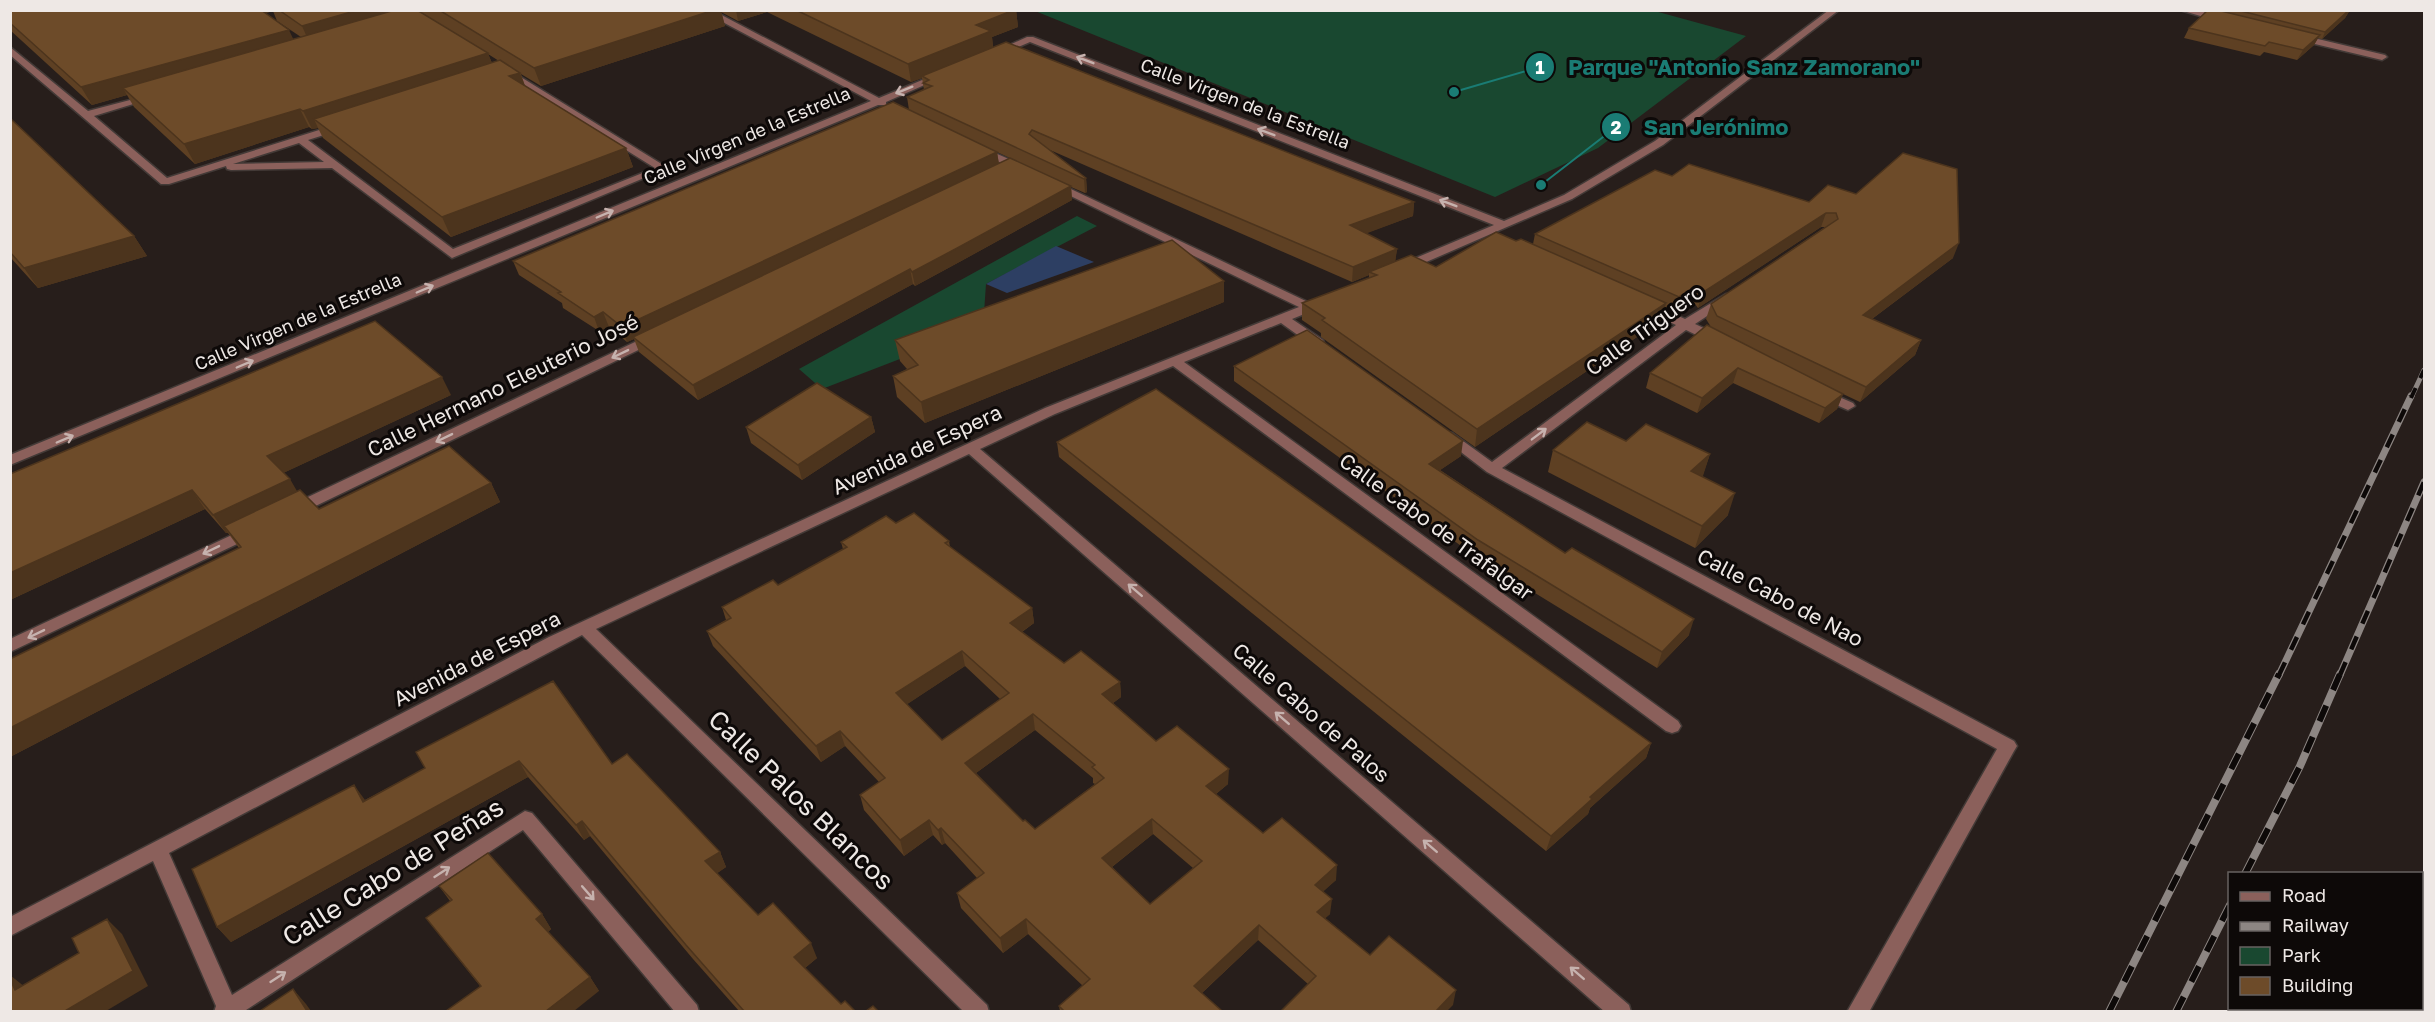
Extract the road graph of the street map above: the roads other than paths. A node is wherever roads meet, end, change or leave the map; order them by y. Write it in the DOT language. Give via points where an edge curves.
graph roads {
  1 [pos="704,10"];
  2 [pos="1835,10"];
  3 [pos="2184,10"];
  4 [pos="2231,21"];
  5 [pos="2289,35"];
  6 [pos="10,50"];
  7 [pos="987,57"];
  8 [pos="2382,57"];
  9 [pos="954,70"];
  10 [pos="501,72"];
  11 [pos="164,92"];
  12 [pos="883,103"];
  13 [pos="86,115"];
  14 [pos="354,122"];
  15 [pos="300,139"];
  16 [pos="972,145"];
  17 [pos="334,165"];
  18 [pos="1013,165"];
  19 [pos="213,167"];
  20 [pos="992,175"];
  21 [pos="1502,224"];
  22 [pos="1389,274"];
  23 [pos="1736,291"];
  24 [pos="1329,299"];
  25 [pos="1633,300"];
  26 [pos="1309,307"];
  27 [pos="1281,317"];
  28 [pos="1686,324"];
  29 [pos="668,330"];
  30 [pos="1727,344"];
  31 [pos="1329,351"];
  32 [pos="1174,361"];
  33 [pos="1808,386"];
  34 [pos="1848,406"];
  35 [pos="1435,427"];
  36 [pos="970,448"];
  37 [pos="10,461"];
  38 [pos="1492,469"];
  39 [pos="280,517"];
  40 [pos="258,527"];
  41 [pos="585,628"];
  42 [pos="10,646"];
  43 [pos="1672,726"];
  44 [pos="158,850"];
  45 [pos="10,927"];
  46 [pos="682,1009"];
  47 [pos="226,1010"];
  48 [pos="979,1011"];
  49 [pos="1621,1011"];
  50 [pos="1857,1011"];
  1 -- 12 [label="street"];
  2 -- 21 [label="street" via="1659,143 1568,197"];
  3 -- 4 [label="street"];
  5 -- 8 [label="street"];
  6 -- 13 [label="street"];
  21 -- 7 [label="street, Calle Virgen de la Estrella, one-way" via="1030,39"];
  9 -- 12 [label="street, Calle Virgen de la Estrella, one-way"];
  10 -- 17 [label="street" via="663,168 452,254"];
  11 -- 13 [label="street"];
  37 -- 12 [label="street, Calle Virgen de la Estrella, one-way"];
  13 -- 19 [label="street" via="165,182"];
  14 -- 15 [label="street"];
  15 -- 17 [label="street"];
  15 -- 19 [label="street"];
  16 -- 18 [label="street"];
  17 -- 19 [label="street"];
  18 -- 20 [label="street"];
  18 -- 26 [label="street"];
  21 -- 22 [label="street" via="1490,236"];
  23 -- 28 [label="street, Calle Triguero"];
  24 -- 26 [label="street, Avenida de Espera"];
  25 -- 28 [label="street"];
  26 -- 27 [label="street, Avenida de Espera"];
  27 -- 31 [label="street"];
  27 -- 32 [label="street, Avenida de Espera"];
  28 -- 30 [label="street"];
  38 -- 28 [label="street, Calle Triguero, one-way"];
  29 -- 39 [label="street, Calle Hermano Eleuterio José, one-way"];
  32 -- 36 [label="street, Avenida de Espera"];
  32 -- 43 [label="street, Calle Cabo de Trafalgar"];
  33 -- 34 [label="street"];
  35 -- 38 [label="street, Calle Cabo de Nao"];
  36 -- 41 [label="street, Avenida de Espera"];
  49 -- 36 [label="street, Calle Cabo de Palos, one-way"];
  38 -- 50 [label="street, Calle Cabo de Nao" via="2008,746"];
  40 -- 42 [label="street, one-way"];
  41 -- 44 [label="street, Avenida de Espera"];
  41 -- 48 [label="street, Calle Palos Blancos"];
  44 -- 45 [label="street, Avenida de Espera"];
  44 -- 47 [label="street, Calle Cabo de Peñas"];
  47 -- 46 [label="street, Calle Cabo de Peñas, one-way" via="525,819"];
}
